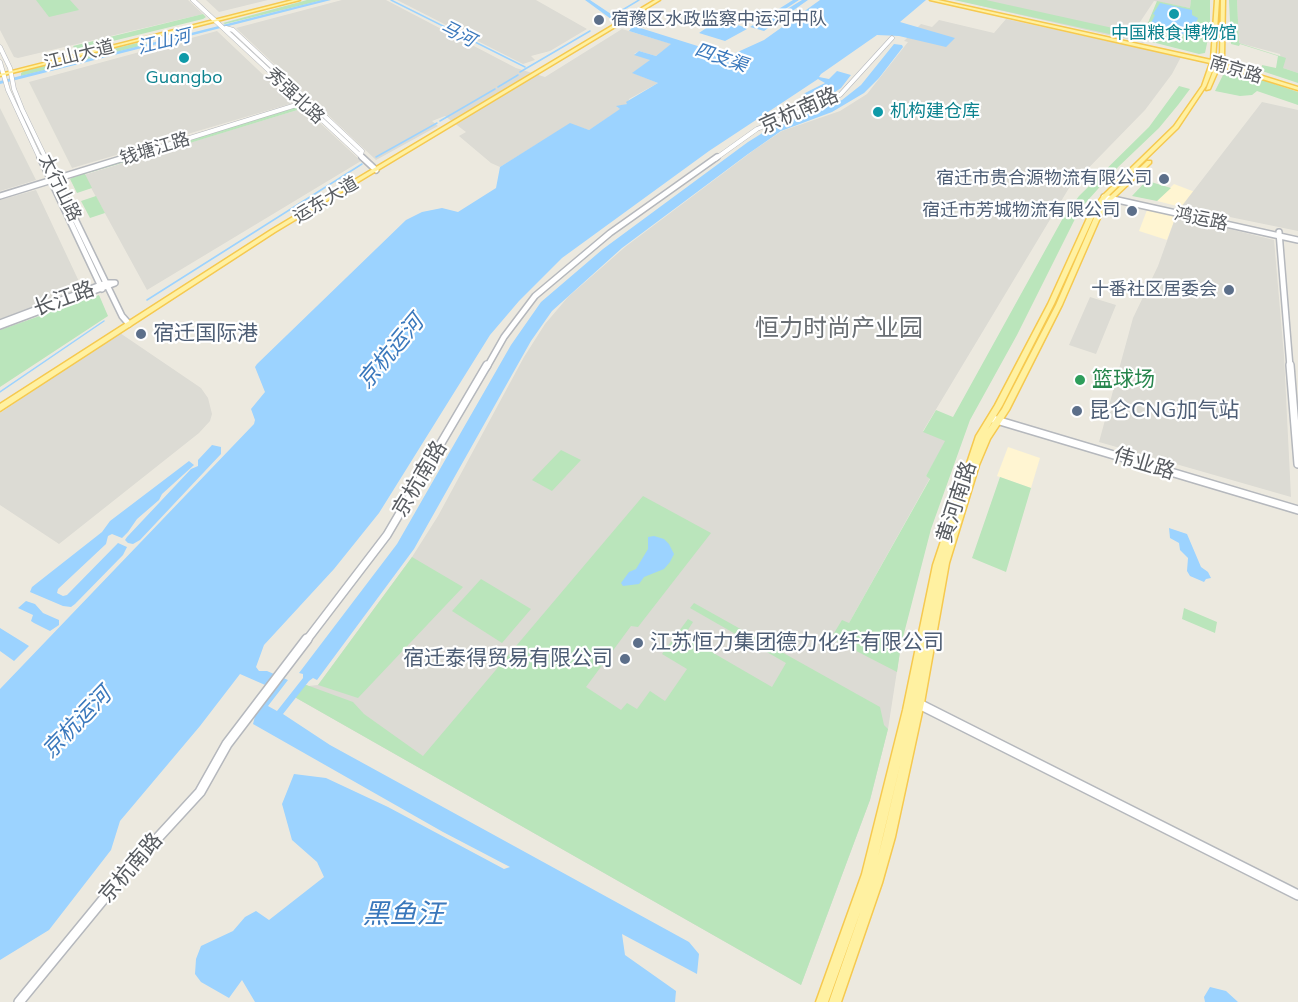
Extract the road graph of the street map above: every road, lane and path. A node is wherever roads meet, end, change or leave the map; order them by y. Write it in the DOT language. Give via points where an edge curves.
graph roads {
  1 [pos="194,0"];
  2 [pos="292,0"];
  3 [pos="298,0"];
  4 [pos="656,0"];
  5 [pos="932,0"];
  6 [pos="942,0"];
  7 [pos="1217,0"];
  8 [pos="1223,0"];
  9 [pos="999,14"];
  10 [pos="221,24"];
  11 [pos="892,38"];
  12 [pos="0,47"];
  13 [pos="0,62"];
  14 [pos="1215,63"];
  15 [pos="11,73"];
  16 [pos="3,74"];
  17 [pos="10,84"];
  18 [pos="1298,88"];
  19 [pos="304,103"];
  20 [pos="376,169"];
  21 [pos="53,180"];
  22 [pos="0,196"];
  23 [pos="1108,197"];
  24 [pos="1279,234"];
  25 [pos="1298,238"];
  26 [pos="104,286"];
  27 [pos="127,323"];
  28 [pos="0,324"];
  29 [pos="0,406"];
  30 [pos="993,419"];
  31 [pos="1298,464"];
  32 [pos="1298,510"];
  33 [pos="915,701"];
  34 [pos="1298,895"];
  35 [pos="19,1002"];
  36 [pos="822,1002"];
  37 [pos="835,1002"];
  1 -- 10 [label="street, 秀强北路"];
  2 -- 10 [label="main road, 江山大道"];
  3 -- 10 [label="main road, 江山大道"];
  4 -- 20 [label="main road, 运东大道"];
  5 -- 9 [label="main road"];
  6 -- 9 [label="main road"];
  7 -- 14 [label="main road"];
  8 -- 14 [label="main road"];
  9 -- 14 [label="main road, 南京路"];
  9 -- 14 [label="main road"];
  10 -- 15 [label="main road, 江山大道"];
  10 -- 19 [label="street, 秀强北路"];
  11 -- 35 [label="street, 京杭南路" via="840,95 757,129 610,233 535,296 504,337 387,535 227,744 200,792 120,879"];
  12 -- 15 [label="street, 太行山路"];
  13 -- 16 [label="street, 太行山路"];
  14 -- 18 [label="main road, 南京路"];
  14 -- 23 [label="main road, 黄河南路" via="1201,101 1181,129"];
  15 -- 16 [label="main road, 江山大道"];
  15 -- 17 [label="street, 太行山路"];
  16 -- 17 [label="street, 太行山路"];
  17 -- 21 [label="street, 太行山路"];
  19 -- 20 [label="street, 秀强北路"];
  19 -- 20 [label="street, 秀强北路"];
  19 -- 21 [label="street, 钱塘江路"];
  20 -- 27 [label="main road, 运东大道"];
  21 -- 22 [label="street, 钱塘江路"];
  21 -- 26 [label="street, 太行山路"];
  23 -- 24 [label="street, 鸿运路"];
  23 -- 30 [label="main road, 黄河南路" via="1005,410"];
  24 -- 25 [label="street, 鸿运路"];
  24 -- 31 [label="street"];
  26 -- 27 [label="street, 太行山路"];
  26 -- 28 [label="street, 长江路"];
  27 -- 29 [label="main road, 运东大道"];
  30 -- 32 [label="street, 伟业路"];
  30 -- 33 [label="main road, 黄河南路" via="949,550"];
  33 -- 34 [label="street"];
  33 -- 36 [label="main road, 黄河南路" via="868,874"];
  33 -- 37 [label="main road, 黄河南路" via="876,883"];
}
